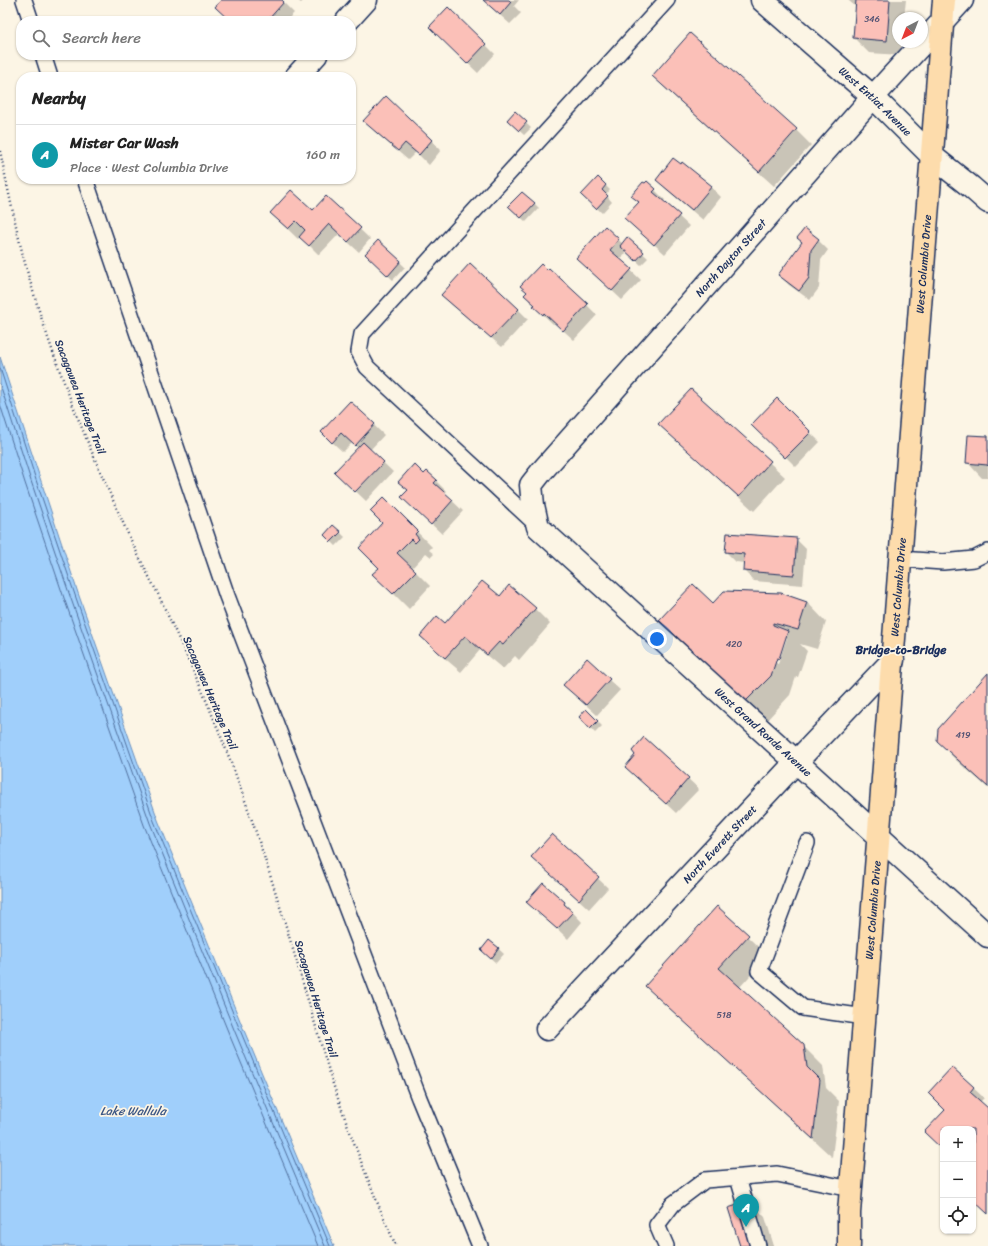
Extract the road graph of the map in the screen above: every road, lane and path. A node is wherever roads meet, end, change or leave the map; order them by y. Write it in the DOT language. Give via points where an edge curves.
graph roads {
  1 [pos="24,0"];
  2 [pos="366,0"];
  3 [pos="667,0"];
  4 [pos="762,0"];
  5 [pos="944,0"];
  6 [pos="962,0"];
  7 [pos="29,16"];
  8 [pos="352,16"];
  9 [pos="943,22"];
  10 [pos="45,60"];
  11 [pos="311,60"];
  12 [pos="48,72"];
  13 [pos="301,72"];
  14 [pos="873,97"];
  15 [pos="0,150"];
  16 [pos="932,156"];
  17 [pos="87,184"];
  18 [pos="988,202"];
  19 [pos="538,527"];
  20 [pos="988,552"];
  21 [pos="900,559"];
  22 [pos="893,660"];
  23 [pos="796,762"];
  24 [pos="879,835"];
  25 [pos="807,843"];
  26 [pos="988,936"];
  27 [pos="864,1017"];
  28 [pos="548,1029"];
  29 [pos="738,1178"];
  30 [pos="851,1189"];
  31 [pos="396,1246"];
  32 [pos="480,1246"];
  33 [pos="666,1246"];
  34 [pos="758,1246"];
  35 [pos="849,1246"];
  1 -- 7 [label="lane"];
  2 -- 8 [label="street"];
  3 -- 19 [label="lane" via="362,334 359,352 368,367"];
  4 -- 14 [label="street, West Entiat Avenue"];
  5 -- 9 [label="main road, West Columbia Drive"];
  6 -- 9 [label="street, North Dayton Street"];
  9 -- 14 [label="street, North Dayton Street"];
  9 -- 16 [label="main road, West Columbia Drive"];
  10 -- 12 [label="lane"];
  11 -- 13 [label="street"];
  14 -- 16 [label="street, West Entiat Avenue"];
  14 -- 19 [label="street, North Dayton Street" via="532,485 532,505"];
  15 -- 31 [label="path, Sacagawea Heritage Trail" via="27,270 64,382 119,515 182,646 228,754 260,842 337,1096"];
  16 -- 18 [label="street, West Entiat Avenue"];
  16 -- 21 [label="main road, West Columbia Drive"];
  17 -- 32 [label="lane" via="227,596 413,1084"];
  19 -- 23 [label="street, West Grand Ronde Avenue"];
  20 -- 21 [label="lane" via="974,559 943,562"];
  21 -- 22 [label="main road, West Columbia Drive"];
  22 -- 23 [label="street, North Everett Street"];
  22 -- 24 [label="main road, West Columbia Drive"];
  23 -- 24 [label="street, West Grand Ronde Avenue"];
  23 -- 28 [label="street, North Everett Street"];
  24 -- 26 [label="street, West Grand Ronde Avenue"];
  24 -- 27 [label="main road, West Columbia Drive"];
  25 -- 27 [label="lane" via="759,971 803,1008"];
  27 -- 30 [label="main road, West Columbia Drive"];
  29 -- 30 [label="lane" via="777,1174"];
  29 -- 33 [label="lane" via="705,1180 673,1204 657,1225"];
  29 -- 34 [label="lane"];
  30 -- 35 [label="main road, West Columbia Drive"];
}
